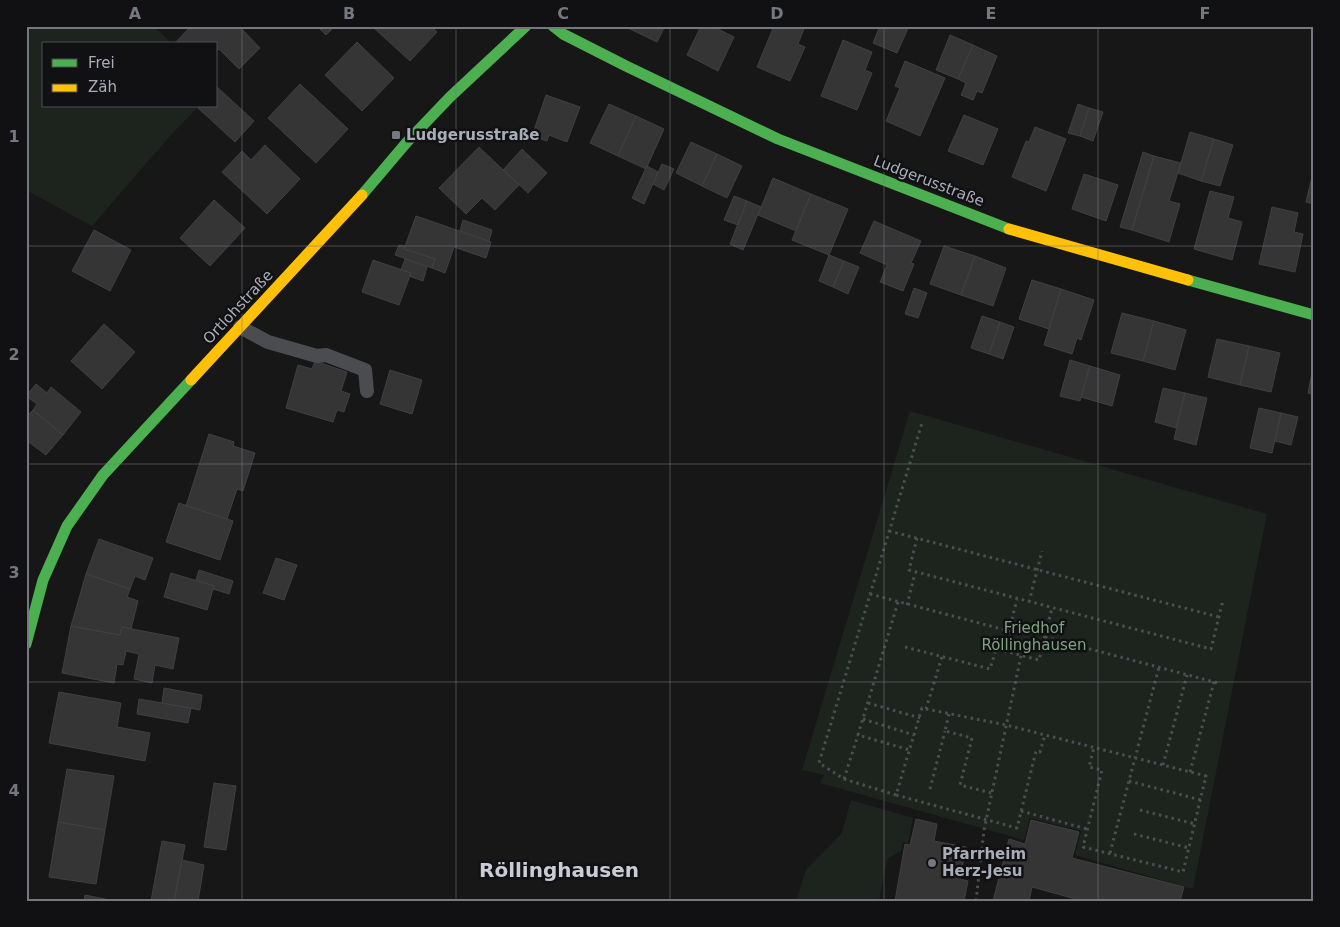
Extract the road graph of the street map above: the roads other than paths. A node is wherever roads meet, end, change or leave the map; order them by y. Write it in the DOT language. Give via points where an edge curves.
graph roads {
  1 [pos="526,26"];
  2 [pos="553,26"];
  3 [pos="1314,315"];
  4 [pos="240,327"];
  5 [pos="367,391"];
  6 [pos="26,644"];
  1 -- 4 [label="street, Ortlohstraße" via="407,142 340,220"];
  2 -- 3 [label="street, Ludgerusstraße" via="626,66 778,139 1015,231"];
  4 -- 5 [label="lane" via="268,342 318,356 326,355 365,370"];
  4 -- 6 [label="street, Ortlohstraße" via="103,475 66,526 43,580"];
}
